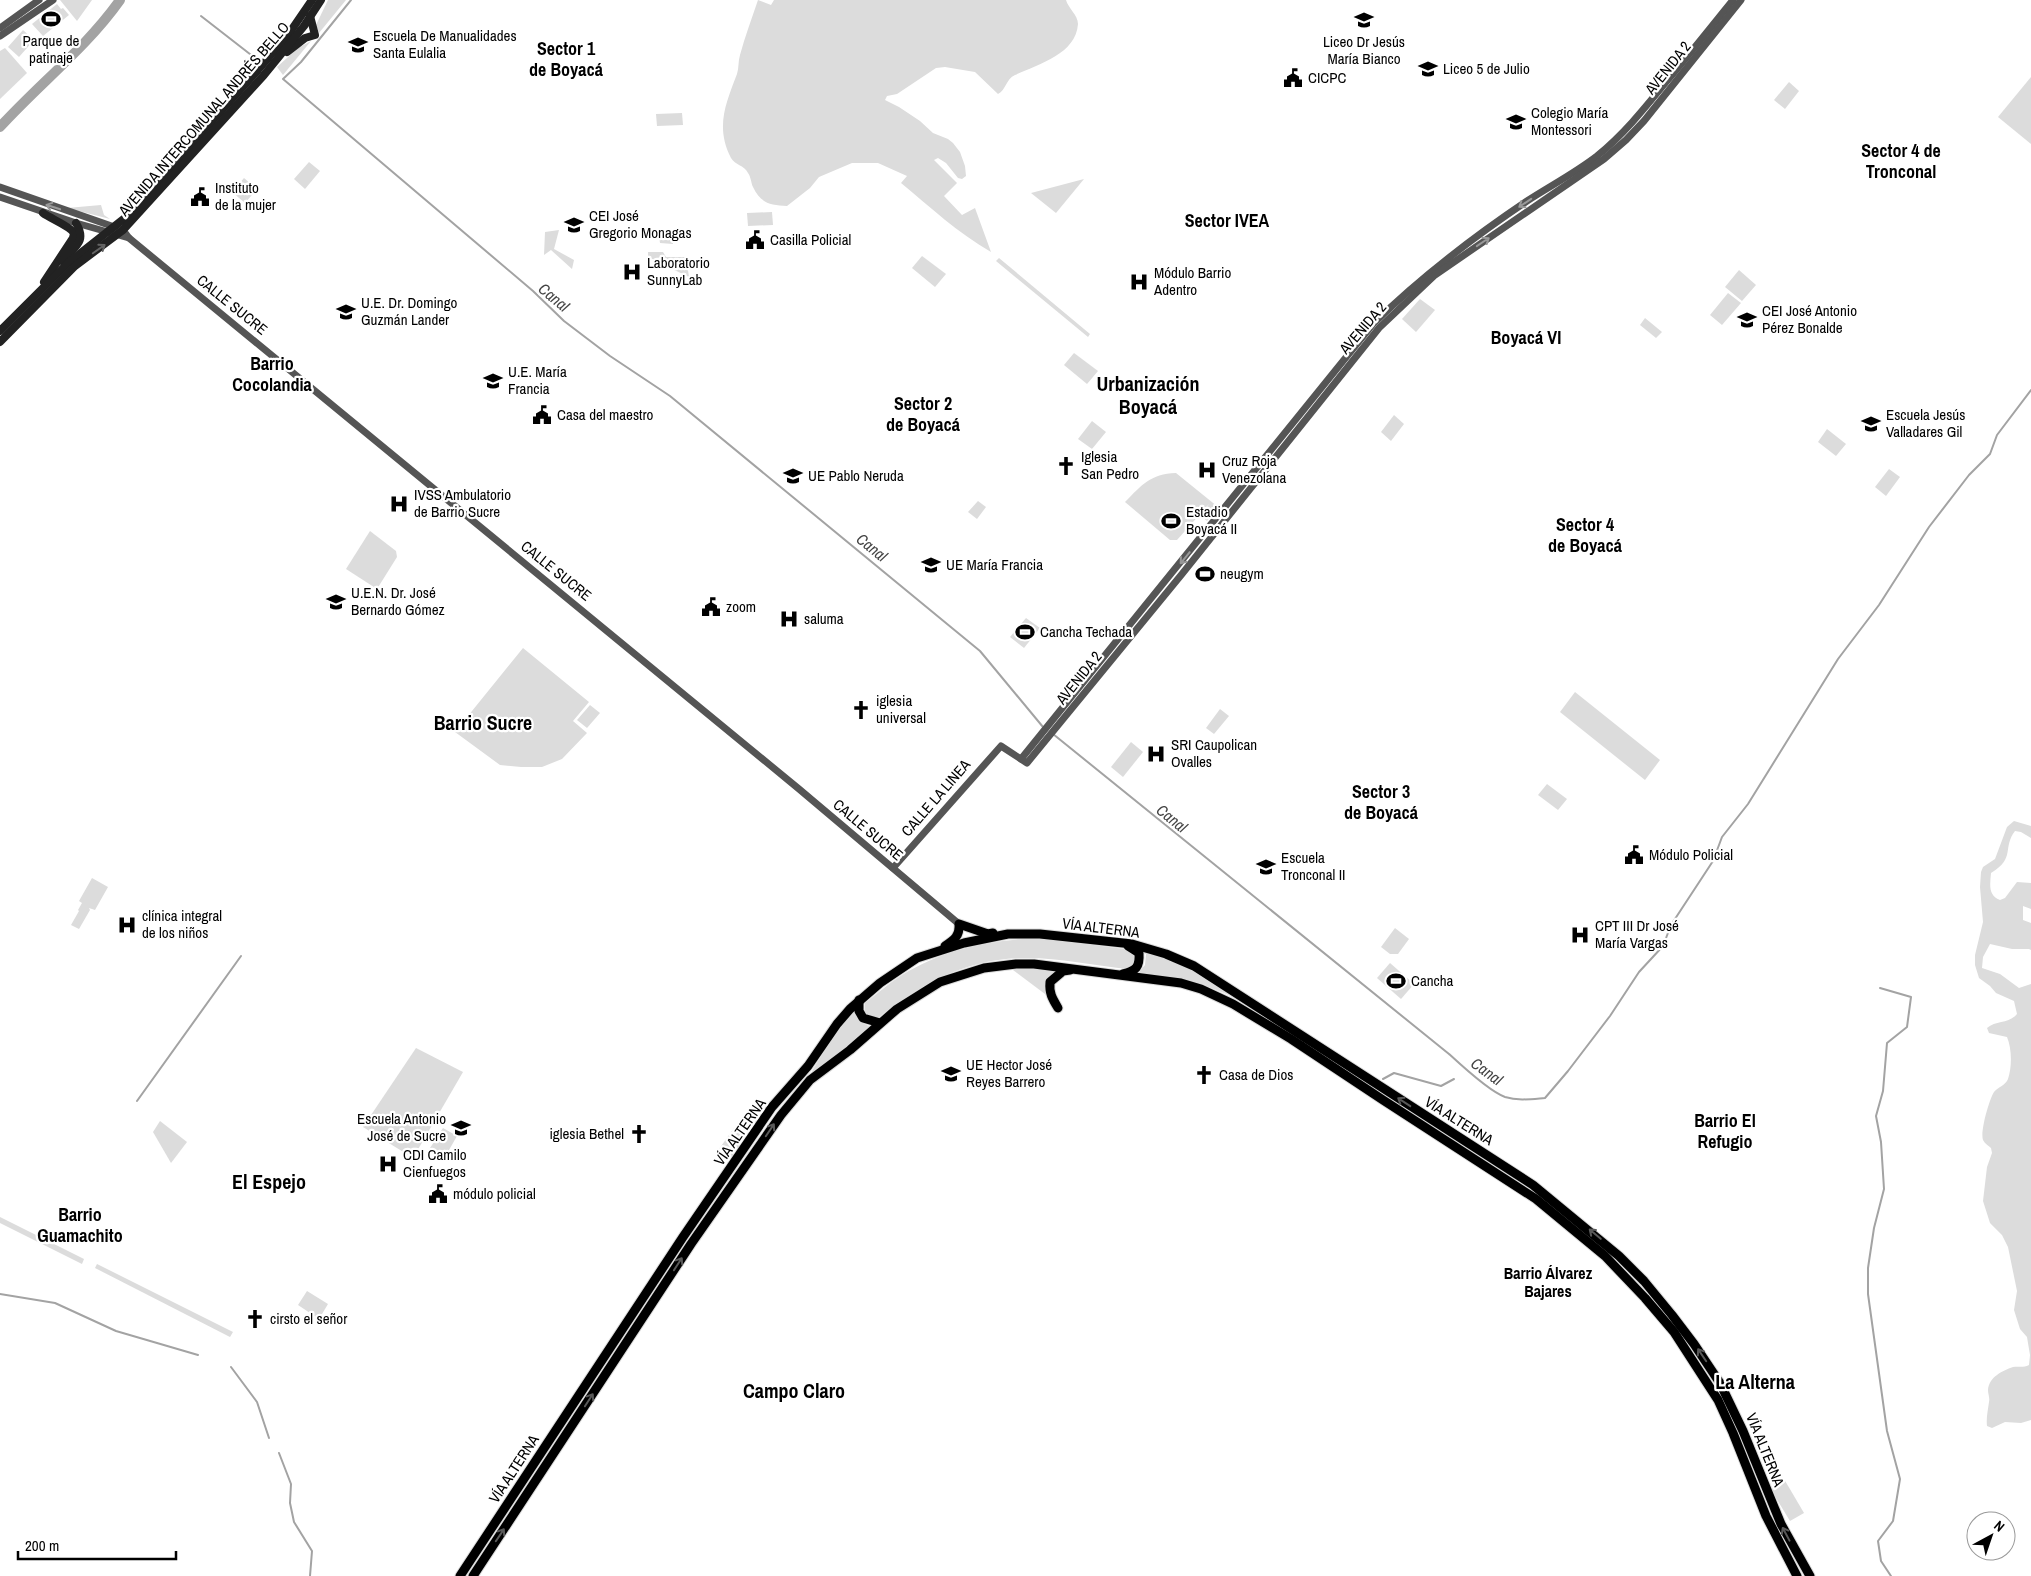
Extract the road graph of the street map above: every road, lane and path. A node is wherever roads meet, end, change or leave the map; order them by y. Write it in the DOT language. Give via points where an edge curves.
graph roads {
  1 [pos="39,0"];
  2 [pos="53,0"];
  3 [pos="312,0"];
  4 [pos="321,0"];
  5 [pos="1733,0"];
  6 [pos="1742,0"];
  7 [pos="310,16"];
  8 [pos="0,28"];
  9 [pos="0,36"];
  10 [pos="278,59"];
  11 [pos="3,188"];
  12 [pos="2,198"];
  13 [pos="43,213"];
  14 [pos="76,223"];
  15 [pos="115,226"];
  16 [pos="107,233"];
  17 [pos="120,233"];
  18 [pos="57,274"];
  19 [pos="40,289"];
  20 [pos="0,331"];
  21 [pos="0,342"];
  22 [pos="1053,726"];
  23 [pos="892,868"];
  24 [pos="959,924"];
  25 [pos="1008,934"];
  26 [pos="1122,943"];
  27 [pos="934,954"];
  28 [pos="1078,968"];
  29 [pos="1118,974"];
  30 [pos="859,1000"];
  31 [pos="1058,1008"];
  32 [pos="880,1023"];
  33 [pos="460,1576"];
  34 [pos="473,1576"];
  35 [pos="1797,1576"];
  36 [pos="1810,1576"];
  1 -- 8 [label="street"];
  2 -- 9 [label="street"];
  3 -- 15 [label="main road, AVENIDA INTERCOMUNAL ANDRÉS BELLO" via="258,70"];
  4 -- 7 [label="main road, AVENIDA INTERCOMUNAL ANDRÉS BELLO"];
  5 -- 22 [label="street, AVENIDA 2, one-way" via="1637,119 1616,140 1582,167 1442,261 1374,324"];
  22 -- 6 [label="street, AVENIDA 2, one-way" via="1182,574 1379,328 1435,275 1580,176 1626,140"];
  7 -- 10 [label="main road, AVENIDA INTERCOMUNAL ANDRÉS BELLO"];
  7 -- 10 [label="main road" via="315,35 305,38"];
  10 -- 17 [label="main road, AVENIDA INTERCOMUNAL ANDRÉS BELLO"];
  15 -- 11 [label="street, one-way"];
  12 -- 13 [label="street"];
  13 -- 14 [label="street"];
  13 -- 19 [label="main road" via="68,226 74,233"];
  14 -- 16 [label="street"];
  14 -- 18 [label="main road" via="80,240 64,258"];
  15 -- 16 [label="main road, AVENIDA INTERCOMUNAL ANDRÉS BELLO"];
  15 -- 17 [label="street"];
  16 -- 17 [label="street"];
  16 -- 18 [label="main road, AVENIDA INTERCOMUNAL ANDRÉS BELLO"];
  21 -- 17 [label="main road, AVENIDA INTERCOMUNAL ANDRÉS BELLO, one-way" via="75,266"];
  17 -- 23 [label="street, CALLE SUCRE"];
  18 -- 19 [label="main road, AVENIDA INTERCOMUNAL ANDRÉS BELLO"];
  19 -- 20 [label="main road"];
  22 -- 23 [label="street, CALLE LA LINEA" via="1024,761 1000,746"];
  23 -- 24 [label="street, CALLE SUCRE"];
  24 -- 25 [label="highway" via="988,934"];
  24 -- 27 [label="highway" via="960,932 955,940"];
  25 -- 26 [label="highway, VÍA ALTERNA" via="1040,934"];
  25 -- 27 [label="highway, VÍA ALTERNA" via="964,943"];
  26 -- 29 [label="highway" via="1139,953 1140,962 1131,972"];
  36 -- 26 [label="highway, VÍA ALTERNA, one-way" via="1781,1524 1741,1424 1720,1383 1672,1315 1619,1256 1533,1184 1194,966 1147,948"];
  27 -- 30 [label="highway, VÍA ALTERNA" via="907,964"];
  28 -- 29 [label="highway, VÍA ALTERNA"];
  28 -- 31 [label="highway" via="1063,971 1050,982 1051,997"];
  28 -- 32 [label="highway, VÍA ALTERNA" via="1016,964 968,972 921,992"];
  29 -- 35 [label="highway, VÍA ALTERNA" via="1181,983 1249,1012 1536,1199 1588,1240 1668,1325 1718,1400 1766,1516"];
  30 -- 32 [label="highway" via="863,1018"];
  30 -- 33 [label="highway, VÍA ALTERNA" via="764,1119 677,1245"];
  34 -- 32 [label="highway, VÍA ALTERNA, one-way" via="691,1244 781,1115 810,1080"];
}
